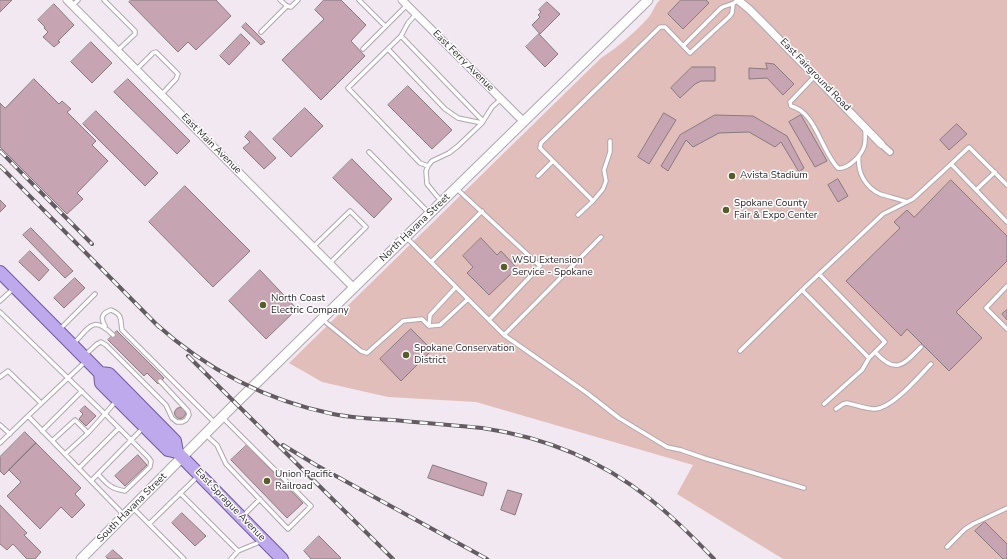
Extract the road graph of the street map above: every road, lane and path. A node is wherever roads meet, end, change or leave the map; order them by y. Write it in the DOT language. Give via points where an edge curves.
graph roads {
  1 [pos="104,0"];
  2 [pos="280,0"];
  3 [pos="298,0"];
  4 [pos="359,0"];
  5 [pos="648,0"];
  6 [pos="73,2"];
  7 [pos="405,2"];
  8 [pos="736,2"];
  9 [pos="286,6"];
  10 [pos="416,14"];
  11 [pos="385,26"];
  12 [pos="261,32"];
  13 [pos="401,36"];
  14 [pos="683,46"];
  15 [pos="363,49"];
  16 [pos="388,49"];
  17 [pos="118,50"];
  18 [pos="137,69"];
  19 [pos="815,76"];
  20 [pos="162,94"];
  21 [pos="501,99"];
  22 [pos="523,121"];
  23 [pos="483,122"];
  24 [pos="865,126"];
  25 [pos="610,141"];
  26 [pos="881,144"];
  27 [pos="369,152"];
  28 [pos="890,152"];
  29 [pos="860,156"];
  30 [pos="553,162"];
  31 [pos="951,164"];
  32 [pos="428,166"];
  33 [pos="994,172"];
  34 [pos="538,176"];
  35 [pos="1007,185"];
  36 [pos="456,188"];
  37 [pos="976,190"];
  38 [pos="442,201"];
  39 [pos="593,201"];
  40 [pos="908,202"];
  41 [pos="482,211"];
  42 [pos="429,214"];
  43 [pos="578,214"];
  44 [pos="1007,222"];
  45 [pos="406,237"];
  46 [pos="601,237"];
  47 [pos="313,247"];
  48 [pos="431,262"];
  49 [pos="330,263"];
  50 [pos="0,272"];
  51 [pos="819,274"];
  52 [pos="1007,286"];
  53 [pos="15,287"];
  54 [pos="456,287"];
  55 [pos="354,288"];
  56 [pos="802,290"];
  57 [pos="95,294"];
  58 [pos="468,299"];
  59 [pos="0,301"];
  60 [pos="0,312"];
  61 [pos="322,319"];
  62 [pos="489,320"];
  63 [pos="105,326"];
  64 [pos="429,326"];
  65 [pos="1007,329"];
  66 [pos="58,331"];
  67 [pos="113,335"];
  68 [pos="504,335"];
  69 [pos="72,345"];
  70 [pos="921,347"];
  71 [pos="740,350"];
  72 [pos="875,352"];
  73 [pos="85,358"];
  74 [pos="869,358"];
  75 [pos="931,364"];
  76 [pos="100,373"];
  77 [pos="0,377"];
  78 [pos="68,378"];
  79 [pos="160,381"];
  80 [pos="82,391"];
  81 [pos="117,400"];
  82 [pos="41,403"];
  83 [pos="824,404"];
  84 [pos="836,409"];
  85 [pos="105,414"];
  86 [pos="28,416"];
  87 [pos="219,420"];
  88 [pos="0,425"];
  89 [pos="144,427"];
  90 [pos="119,428"];
  91 [pos="42,431"];
  92 [pos="88,433"];
  93 [pos="10,434"];
  94 [pos="206,434"];
  95 [pos="131,440"];
  96 [pos="52,441"];
  97 [pos="0,443"];
  98 [pos="65,454"];
  99 [pos="180,454"];
  100 [pos="79,468"];
  101 [pos="98,474"];
  102 [pos="199,474"];
  103 [pos="91,481"];
  104 [pos="804,488"];
  105 [pos="180,493"];
  106 [pos="260,500"];
  107 [pos="132,508"];
  108 [pos="1007,508"];
  109 [pos="124,516"];
  110 [pos="241,517"];
  111 [pos="149,524"];
  112 [pos="263,540"];
  113 [pos="947,547"];
  114 [pos="238,551"];
  115 [pos="81,559"];
  116 [pos="184,559"];
  117 [pos="230,559"];
  118 [pos="282,559"];
  1 -- 17 [label="lane" via="135,31 135,34"];
  2 -- 9 [label="lane"];
  3 -- 9 [label="lane" via="291,7"];
  4 -- 11 [label="lane"];
  5 -- 22 [label="street, North Havana Street"];
  6 -- 17 [label="street, East Main Avenue"];
  7 -- 10 [label="street, East Ferry Avenue"];
  7 -- 11 [label="lane"];
  8 -- 14 [label="lane" via="721,8"];
  8 -- 14 [label="lane" via="730,16 690,54"];
  8 -- 19 [label="street, East Fairground Road" via="755,14"];
  9 -- 12 [label="lane"];
  10 -- 13 [label="lane"];
  10 -- 21 [label="street, East Ferry Avenue"];
  11 -- 15 [label="lane"];
  13 -- 16 [label="lane"];
  13 -- 23 [label="lane"];
  14 -- 30 [label="lane" via="665,27 657,29 541,143 540,148"];
  16 -- 23 [label="lane" via="445,109 458,118"];
  16 -- 32 [label="lane" via="348,88 420,163"];
  17 -- 18 [label="street, East Main Avenue"];
  18 -- 20 [label="street, East Main Avenue"];
  18 -- 20 [label="lane" via="156,52 178,74"];
  19 -- 24 [label="street, East Fairground Road"];
  19 -- 29 [label="lane" via="790,102 791,106 797,107 806,115 838,168 846,167"];
  20 -- 47 [label="street, East Main Avenue"];
  21 -- 22 [label="street, East Ferry Avenue"];
  21 -- 23 [label="lane" via="492,107"];
  22 -- 36 [label="street, North Havana Street"];
  23 -- 32 [label="lane" via="458,146"];
  24 -- 26 [label="street, East Fairground Road"];
  24 -- 29 [label="lane" via="864,147"];
  25 -- 39 [label="lane" via="610,152 604,170 606,181"];
  26 -- 28 [label="street, East Fairground Road"];
  27 -- 42 [label="lane"];
  29 -- 40 [label="lane" via="860,175 875,191"];
  30 -- 34 [label="lane"];
  30 -- 39 [label="lane"];
  31 -- 33 [label="lane" via="969,147"];
  31 -- 37 [label="lane"];
  31 -- 40 [label="lane"];
  32 -- 38 [label="lane" via="427,184"];
  33 -- 35 [label="lane"];
  33 -- 37 [label="lane"];
  36 -- 38 [label="street, North Havana Street"];
  36 -- 41 [label="lane"];
  37 -- 44 [label="lane"];
  38 -- 42 [label="street, North Havana Street"];
  39 -- 43 [label="lane"];
  40 -- 51 [label="lane" via="883,214"];
  41 -- 48 [label="lane"];
  41 -- 62 [label="lane" via="540,266"];
  42 -- 45 [label="street, North Havana Street"];
  45 -- 48 [label="lane"];
  45 -- 55 [label="street, North Havana Street"];
  46 -- 68 [label="lane"];
  47 -- 49 [label="street, East Main Avenue"];
  47 -- 49 [label="lane" via="350,211 366,227"];
  48 -- 54 [label="lane"];
  49 -- 55 [label="street, East Main Avenue"];
  50 -- 53 [label="main road, East Sprague Avenue"];
  51 -- 56 [label="lane"];
  51 -- 72 [label="lane" via="885,342"];
  52 -- 65 [label="lane" via="986,308"];
  53 -- 59 [label="lane"];
  53 -- 66 [label="main road, East Sprague Avenue"];
  54 -- 58 [label="lane"];
  54 -- 64 [label="lane" via="430,314"];
  55 -- 61 [label="street, North Havana Street"];
  56 -- 71 [label="lane"];
  56 -- 74 [label="lane"];
  57 -- 66 [label="lane"];
  58 -- 62 [label="lane"];
  58 -- 64 [label="lane" via="440,325"];
  60 -- 78 [label="lane"];
  61 -- 64 [label="lane" via="364,353 370,351 403,321 422,319"];
  61 -- 87 [label="street, North Havana Street"];
  62 -- 68 [label="lane"];
  63 -- 67 [label="lane"];
  63 -- 69 [label="lane" via="92,325"];
  63 -- 87 [label="lane" via="102,316 110,310 116,312 121,317 122,330"];
  66 -- 69 [label="main road, East Sprague Avenue"];
  68 -- 104 [label="lane" via="619,418 667,447"];
  69 -- 73 [label="main road, East Sprague Avenue"];
  70 -- 72 [label="lane" via="901,365 883,361"];
  72 -- 74 [label="lane"];
  73 -- 76 [label="main road, East Sprague Avenue"];
  73 -- 78 [label="lane"];
  73 -- 79 [label="lane" via="97,344 101,342 106,345 166,405 172,418 177,422 186,420 188,410"];
  74 -- 83 [label="lane" via="862,370"];
  75 -- 84 [label="lane" via="884,407 876,409 843,404"];
  76 -- 81 [label="main road, East Sprague Avenue" via="101,384"];
  76 -- 99 [label="main road, East Sprague Avenue" via="109,374 175,441"];
  77 -- 82 [label="lane" via="8,371"];
  78 -- 80 [label="lane"];
  78 -- 82 [label="lane"];
  80 -- 85 [label="lane"];
  80 -- 91 [label="lane"];
  81 -- 85 [label="lane"];
  81 -- 89 [label="main road, East Sprague Avenue"];
  82 -- 86 [label="lane"];
  85 -- 90 [label="lane"];
  85 -- 92 [label="lane"];
  86 -- 91 [label="lane"];
  86 -- 93 [label="lane"];
  87 -- 94 [label="street, North Havana Street"];
  87 -- 106 [label="lane" via="311,506 288,529"];
  88 -- 93 [label="lane"];
  89 -- 95 [label="lane"];
  89 -- 99 [label="main road, East Sprague Avenue" via="168,450"];
  90 -- 95 [label="lane"];
  90 -- 100 [label="lane"];
  91 -- 96 [label="lane"];
  92 -- 96 [label="lane" via="75,420"];
  92 -- 98 [label="lane"];
  93 -- 97 [label="lane"];
  94 -- 99 [label="street, North Havana Street"];
  94 -- 106 [label="lane" via="217,445 226,464"];
  95 -- 101 [label="lane"];
  95 -- 101 [label="lane" via="151,461 150,467 125,491 109,486"];
  96 -- 98 [label="lane"];
  98 -- 100 [label="lane"];
  99 -- 102 [label="main road, East Sprague Avenue"];
  99 -- 107 [label="street, South Havana Street"];
  100 -- 103 [label="lane"];
  101 -- 103 [label="lane"];
  102 -- 105 [label="lane"];
  102 -- 110 [label="main road, East Sprague Avenue"];
  103 -- 109 [label="lane"];
  105 -- 111 [label="lane"];
  105 -- 114 [label="lane"];
  106 -- 110 [label="lane"];
  107 -- 109 [label="street, South Havana Street"];
  107 -- 111 [label="lane"];
  108 -- 113 [label="lane" via="965,529"];
  109 -- 115 [label="street, South Havana Street"];
  110 -- 112 [label="main road, East Sprague Avenue"];
  111 -- 116 [label="lane"];
  112 -- 114 [label="lane"];
  112 -- 118 [label="main road, East Sprague Avenue"];
  114 -- 117 [label="lane"];
}
